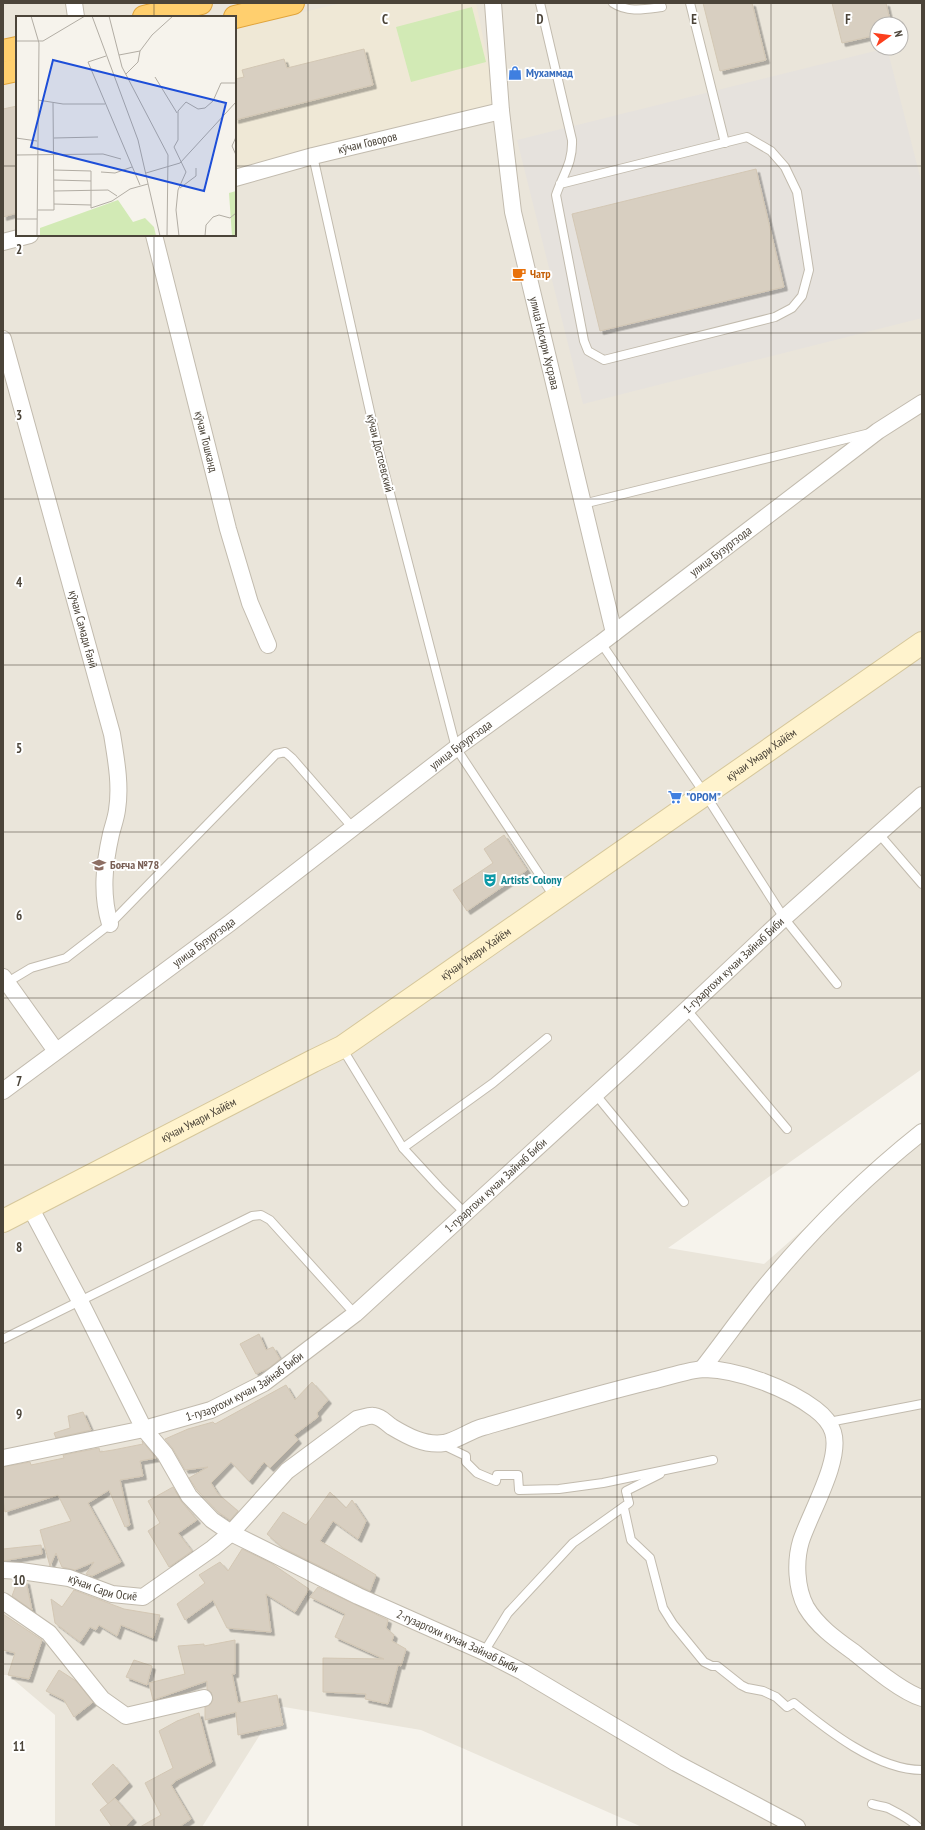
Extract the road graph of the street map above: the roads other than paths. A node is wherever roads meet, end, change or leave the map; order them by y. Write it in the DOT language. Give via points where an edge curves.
graph roads {
  1 [pos="74,3"];
  2 [pos="201,3"];
  3 [pos="293,3"];
  4 [pos="493,3"];
  5 [pos="540,3"];
  6 [pos="613,3"];
  7 [pos="690,3"];
  8 [pos="662,7"];
  9 [pos="76,16"];
  10 [pos="148,16"];
  11 [pos="236,17"];
  12 [pos="16,48"];
  13 [pos="3,51"];
  14 [pos="16,70"];
  15 [pos="3,74"];
  16 [pos="501,111"];
  17 [pos="725,143"];
  18 [pos="313,156"];
  19 [pos="236,178"];
  20 [pos="560,184"];
  21 [pos="26,236"];
  22 [pos="154,236"];
  23 [pos="3,242"];
  24 [pos="3,339"];
  25 [pos="922,403"];
  26 [pos="878,431"];
  27 [pos="583,504"];
  28 [pos="614,633"];
  29 [pos="922,643"];
  30 [pos="601,644"];
  31 [pos="268,645"];
  32 [pos="456,748"];
  33 [pos="704,794"];
  34 [pos="922,795"];
  35 [pos="353,828"];
  36 [pos="879,834"];
  37 [pos="922,884"];
  38 [pos="555,898"];
  39 [pos="784,918"];
  40 [pos="110,924"];
  41 [pos="4,981"];
  42 [pos="837,984"];
  43 [pos="687,1010"];
  44 [pos="547,1038"];
  45 [pos="342,1047"];
  46 [pos="56,1051"];
  47 [pos="3,1091"];
  48 [pos="596,1095"];
  49 [pos="787,1129"];
  50 [pos="922,1132"];
  51 [pos="403,1148"];
  52 [pos="684,1202"];
  53 [pos="30,1207"];
  54 [pos="466,1214"];
  55 [pos="3,1221"];
  56 [pos="80,1301"];
  57 [pos="355,1314"];
  58 [pos="3,1339"];
  59 [pos="702,1369"];
  60 [pos="922,1404"];
  61 [pos="829,1422"];
  62 [pos="144,1429"];
  63 [pos="441,1444"];
  64 [pos="3,1458"];
  65 [pos="713,1460"];
  66 [pos="670,1469"];
  67 [pos="624,1508"];
  68 [pos="231,1533"];
  69 [pos="3,1570"];
  70 [pos="3,1601"];
  71 [pos="484,1652"];
  72 [pos="204,1698"];
  73 [pos="922,1698"];
  74 [pos="922,1770"];
  75 [pos="872,1804"];
  76 [pos="797,1827"];
  77 [pos="918,1827"];
  1 -- 9 [label="street"];
  2 -- 10 [label="highway"];
  3 -- 11 [label="highway"];
  4 -- 16 [label="street, улица Носири Хусрава"];
  5 -- 20 [label="lane" via="572,140 571,160"];
  6 -- 8 [label="lane" via="631,9"];
  7 -- 17 [label="lane"];
  12 -- 13 [label="highway"];
  14 -- 15 [label="highway"];
  16 -- 18 [label="street, кӯчаи Говоров"];
  16 -- 27 [label="street, улица Носири Хусрава" via="513,212"];
  17 -- 20 [label="lane"];
  17 -- 20 [label="lane" via="747,137 771,151 785,167 797,192 809,270 802,296 792,308 775,317 604,360 588,351 584,341 556,195"];
  18 -- 19 [label="street, кӯчаи Говоров"];
  18 -- 32 [label="lane, кӯчаи Достоевский" via="377,443"];
  21 -- 23 [label="street"];
  22 -- 31 [label="street, кӯчаи Тошканд" via="228,529 250,603"];
  24 -- 40 [label="street, кӯчаи Самади Ғанӣ" via="112,734 118,811 106,861 104,888"];
  25 -- 26 [label="street, улица Бузургзода"];
  26 -- 27 [label="lane"];
  26 -- 28 [label="street, улица Бузургзода"];
  27 -- 28 [label="street, улица Носири Хусрава"];
  28 -- 30 [label="street, улица Бузургзода"];
  29 -- 33 [label="main road, кӯчаи Умари Хайём"];
  30 -- 32 [label="street, улица Бузургзода"];
  30 -- 33 [label="lane"];
  32 -- 35 [label="street, улица Бузургзода"];
  32 -- 38 [label="lane, кӯчаи Достоевский"];
  33 -- 38 [label="main road, кӯчаи Умари Хайём"];
  33 -- 39 [label="lane"];
  34 -- 36 [label="street, 1-гузаргохи кучаи Зайнаб Биби"];
  35 -- 40 [label="lane" via="292,758 285,752 276,754"];
  35 -- 46 [label="street, улица Бузургзода" via="230,923"];
  36 -- 37 [label="lane"];
  36 -- 39 [label="street, 1-гузаргохи кучаи Зайнаб Биби"];
  38 -- 45 [label="main road, кӯчаи Умари Хайём"];
  39 -- 42 [label="lane"];
  39 -- 43 [label="street, 1-гузаргохи кучаи Зайнаб Биби"];
  40 -- 41 [label="lane" via="66,958 32,968"];
  41 -- 46 [label="street"];
  43 -- 48 [label="street, 1-гузаргохи кучаи Зайнаб Биби"];
  43 -- 49 [label="lane"];
  44 -- 51 [label="lane" via="493,1083"];
  45 -- 51 [label="lane"];
  45 -- 53 [label="main road, кӯчаи Умари Хайём"];
  46 -- 47 [label="street, улица Бузургзода"];
  48 -- 52 [label="lane"];
  48 -- 54 [label="street, 1-гузаргохи кучаи Зайнаб Биби"];
  50 -- 59 [label="street" via="891,1156 814,1231 763,1289"];
  51 -- 54 [label="lane"];
  53 -- 55 [label="main road, кӯчаи Умари Хайём"];
  53 -- 56 [label="street, 2-гузаргохи кучаи Зайнаб Биби"];
  54 -- 57 [label="street, 1-гузаргохи кучаи Зайнаб Биби"];
  56 -- 57 [label="lane" via="252,1216 261,1215 270,1220"];
  56 -- 58 [label="lane"];
  56 -- 62 [label="street, 2-гузаргохи кучаи Зайнаб Биби"];
  57 -- 62 [label="street, 1-гузаргохи кучаи Зайнаб Биби" via="264,1383 211,1410"];
  59 -- 61 [label="street" via="729,1372 761,1381 816,1409"];
  59 -- 63 [label="street" via="581,1398 474,1430"];
  60 -- 61 [label="lane"];
  61 -- 73 [label="street" via="834,1434 834,1450 826,1480 801,1542 797,1563 799,1585 806,1606 823,1629 914,1696"];
  62 -- 64 [label="street, 1-гузаргохи кучаи Зайнаб Биби"];
  62 -- 68 [label="street, 2-гузаргохи кучаи Зайнаб Биби" via="165,1454 189,1496 212,1520"];
  63 -- 66 [label="lane" via="466,1456 466,1462 477,1473 496,1480 496,1475 518,1475 519,1490 559,1489 603,1483"];
  63 -- 68 [label="street, кӯчаи Сари Осиё" via="423,1442 390,1426 380,1418 371,1416 357,1419 287,1471"];
  65 -- 66 [label="lane"];
  66 -- 67 [label="lane" via="626,1492 629,1503"];
  67 -- 71 [label="lane" via="573,1543 508,1614"];
  67 -- 74 [label="lane" via="631,1540 650,1558 663,1608 704,1662 718,1666 746,1688 763,1691 776,1697 787,1708 794,1703 846,1742 877,1758 896,1767"];
  68 -- 69 [label="street, кӯчаи Сари Осиё" via="142,1597 112,1594 68,1578"];
  68 -- 71 [label="street, 2-гузаргохи кучаи Зайнаб Биби" via="358,1596"];
  70 -- 72 [label="street" via="49,1634 102,1699 126,1716"];
  71 -- 76 [label="street, 2-гузаргохи кучаи Зайнаб Биби" via="676,1763"];
  75 -- 77 [label="lane" via="886,1807 911,1820"];
}
